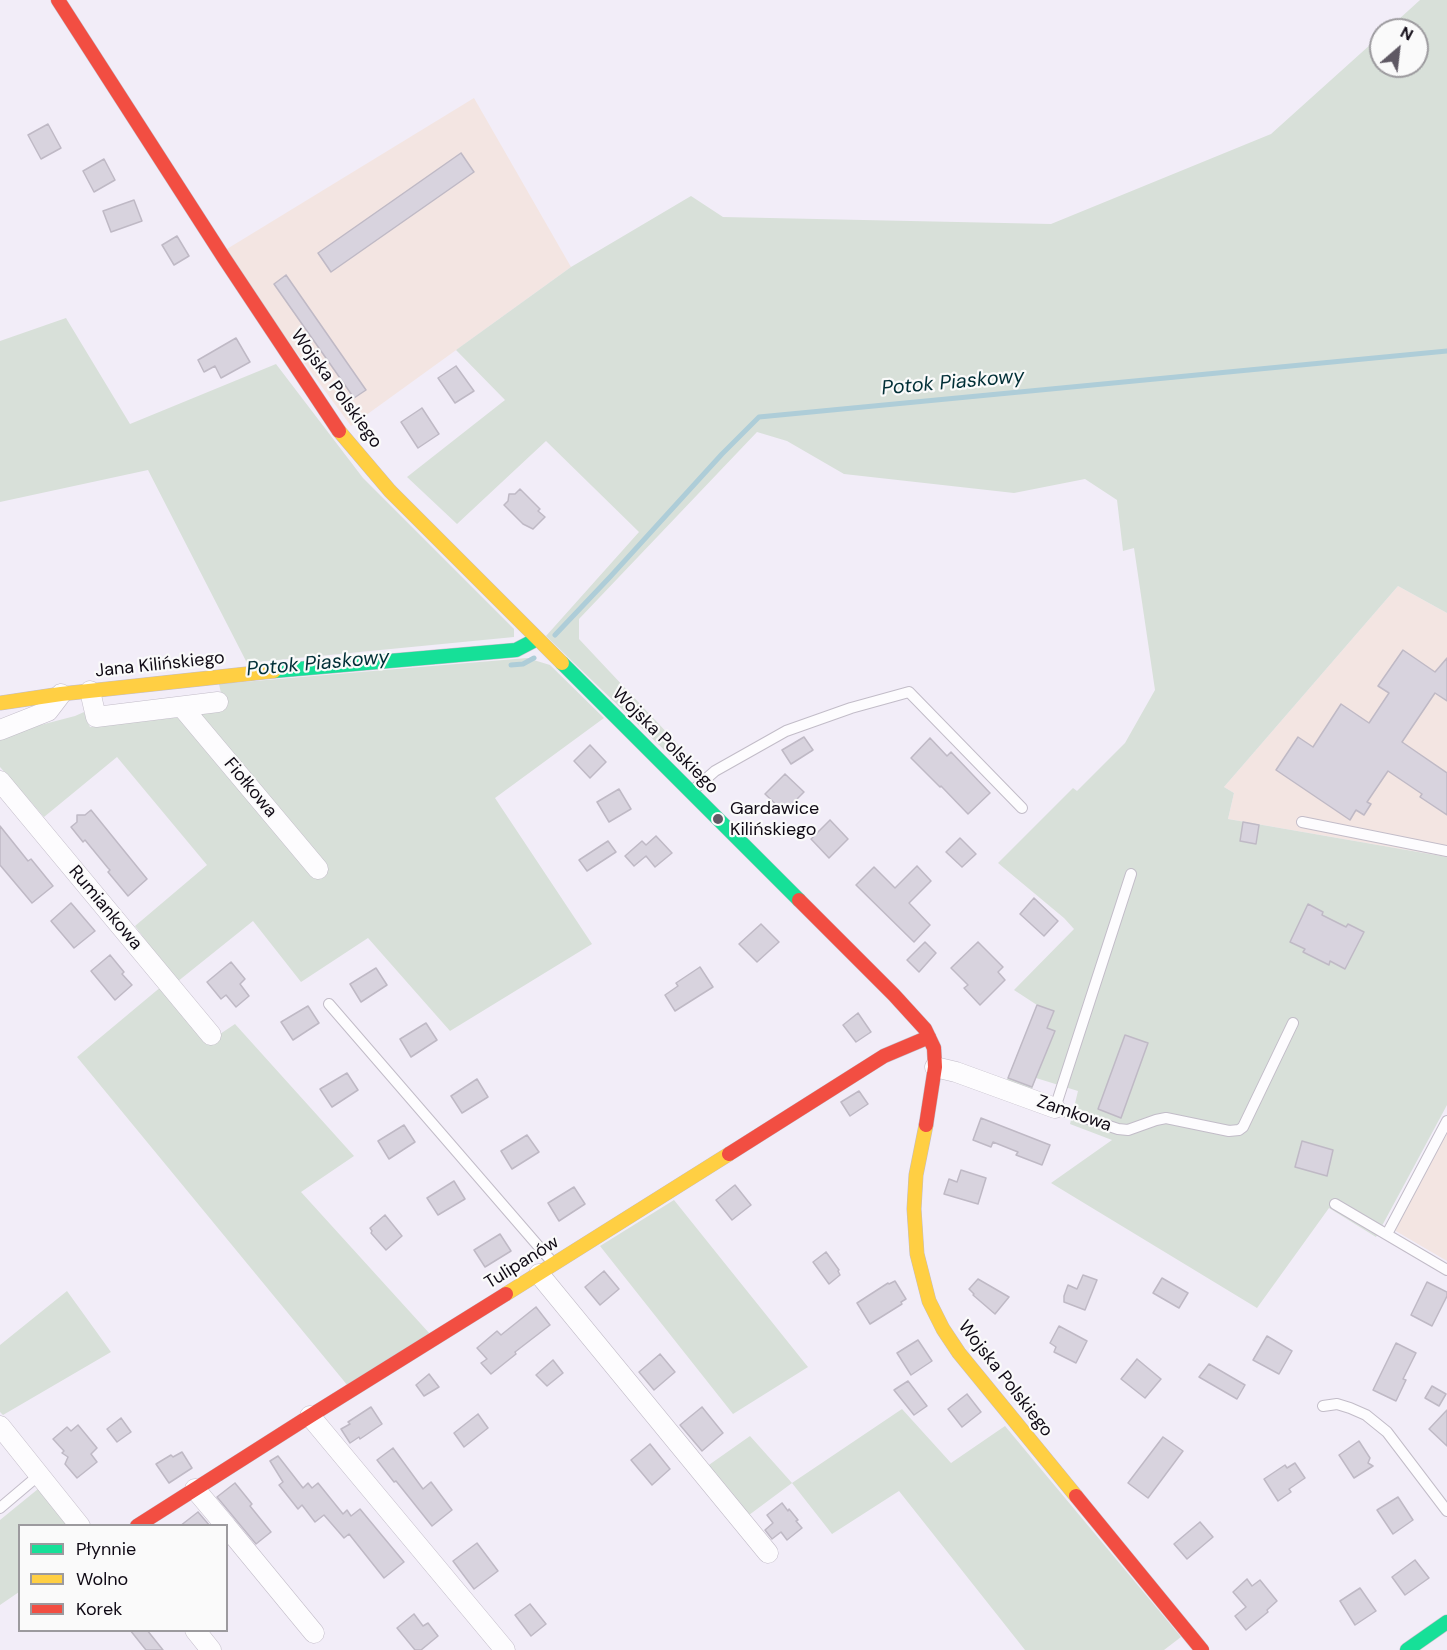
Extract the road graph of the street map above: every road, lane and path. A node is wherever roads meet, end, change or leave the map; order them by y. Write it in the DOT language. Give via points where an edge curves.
graph roads {
  1 [pos="58,0"];
  2 [pos="537,639"];
  3 [pos="90,691"];
  4 [pos="61,694"];
  5 [pos="218,702"];
  6 [pos="0,703"];
  7 [pos="182,707"];
  8 [pos="0,730"];
  9 [pos="0,781"];
  10 [pos="690,792"];
  11 [pos="1023,808"];
  12 [pos="1302,822"];
  13 [pos="1447,851"];
  14 [pos="318,869"];
  15 [pos="1131,874"];
  16 [pos="329,1004"];
  17 [pos="1293,1023"];
  18 [pos="211,1035"];
  19 [pos="930,1037"];
  20 [pos="935,1067"];
  21 [pos="1055,1108"];
  22 [pos="1447,1121"];
  23 [pos="1335,1204"];
  24 [pos="1387,1234"];
  25 [pos="547,1269"];
  26 [pos="1447,1270"];
  27 [pos="1323,1406"];
  28 [pos="310,1416"];
  29 [pos="0,1426"];
  30 [pos="39,1475"];
  31 [pos="195,1489"];
  32 [pos="0,1508"];
  33 [pos="1447,1511"];
  34 [pos="78,1524"];
  35 [pos="140,1524"];
  36 [pos="224,1524"];
  37 [pos="228,1528"];
  38 [pos="768,1553"];
  39 [pos="1447,1622"];
  40 [pos="197,1632"];
  41 [pos="314,1633"];
  42 [pos="211,1650"];
  43 [pos="505,1650"];
  44 [pos="1202,1650"];
  45 [pos="1407,1650"];
  1 -- 2 [label="street, Wojska Polskiego" via="337,428 390,491"];
  2 -- 3 [label="street, Jana Kilińskiego" via="516,650"];
  2 -- 10 [label="street, Wojska Polskiego"];
  3 -- 4 [label="street, Jana Kilińskiego"];
  3 -- 7 [label="street" via="96,717"];
  4 -- 6 [label="street, Jana Kilińskiego"];
  4 -- 8 [label="street" via="38,717"];
  5 -- 7 [label="street"];
  7 -- 14 [label="street, Fiołkowa"];
  9 -- 18 [label="street, Rumiankowa"];
  10 -- 11 [label="lane" via="715,771 786,731 909,692"];
  10 -- 19 [label="street, Wojska Polskiego" via="894,995"];
  12 -- 13 [label="lane"];
  15 -- 21 [label="lane"];
  16 -- 25 [label="lane"];
  17 -- 21 [label="lane, Zamkowa" via="1239,1130 1166,1118 1128,1130 1118,1129"];
  19 -- 20 [label="street, Wojska Polskiego"];
  19 -- 25 [label="street, Tulipanów" via="884,1056"];
  20 -- 21 [label="street, Zamkowa"];
  20 -- 44 [label="street, Wojska Polskiego" via="914,1209 917,1254 929,1301 959,1353"];
  22 -- 24 [label="lane"];
  23 -- 24 [label="lane"];
  24 -- 26 [label="lane"];
  25 -- 28 [label="street, Tulipanów"];
  25 -- 38 [label="street"];
  27 -- 33 [label="lane" via="1337,1404 1350,1408 1387,1432"];
  28 -- 31 [label="street, Tulipanów"];
  28 -- 43 [label="street"];
  29 -- 30 [label="street"];
  30 -- 32 [label="lane"];
  30 -- 34 [label="street"];
  31 -- 35 [label="street, Tulipanów"];
  31 -- 36 [label="street"];
  37 -- 41 [label="street"];
  39 -- 45 [label="street"];
  40 -- 42 [label="street"];
}
